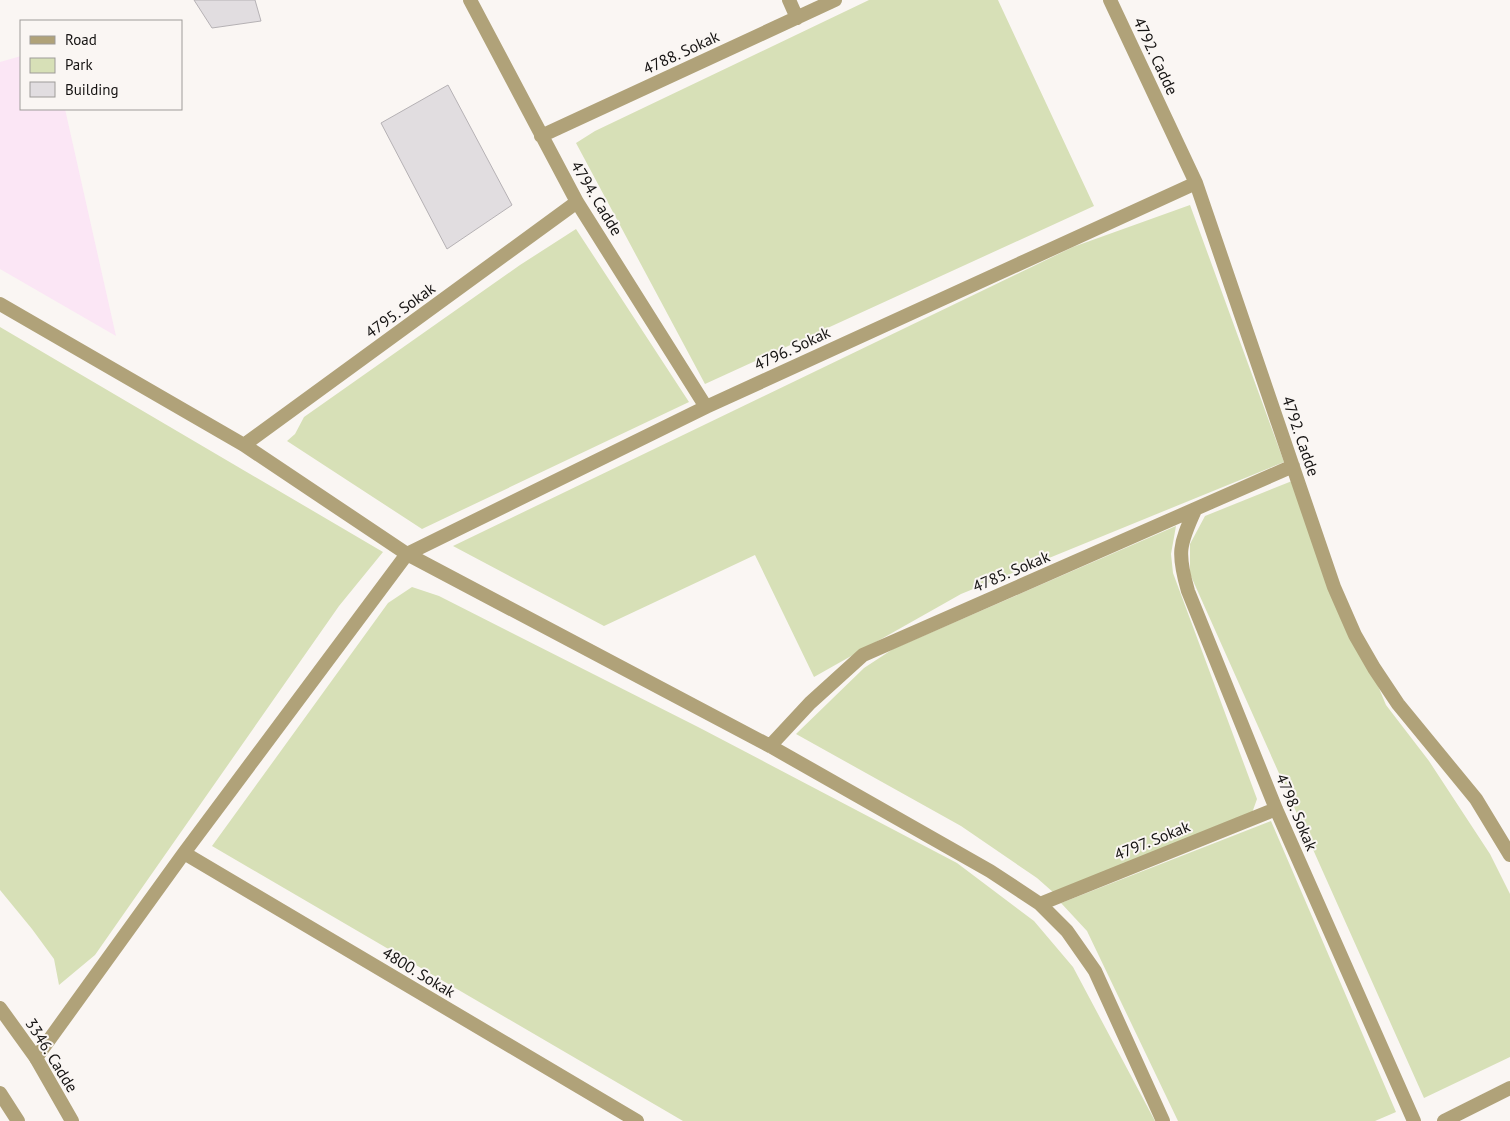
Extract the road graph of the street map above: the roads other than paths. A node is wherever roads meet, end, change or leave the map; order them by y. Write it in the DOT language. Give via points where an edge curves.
graph roads {
  1 [pos="470,0"];
  2 [pos="789,0"];
  3 [pos="836,0"];
  4 [pos="1110,0"];
  5 [pos="797,18"];
  6 [pos="541,136"];
  7 [pos="1196,183"];
  8 [pos="577,202"];
  9 [pos="0,304"];
  10 [pos="706,407"];
  11 [pos="244,445"];
  12 [pos="1293,466"];
  13 [pos="1195,510"];
  14 [pos="407,554"];
  15 [pos="770,746"];
  16 [pos="1276,809"];
  17 [pos="184,853"];
  18 [pos="1510,855"];
  19 [pos="1040,904"];
  20 [pos="0,1008"];
  21 [pos="36,1058"];
  22 [pos="1510,1088"];
  23 [pos="0,1093"];
  24 [pos="18,1121"];
  25 [pos="72,1121"];
  26 [pos="637,1121"];
  27 [pos="1163,1121"];
  28 [pos="1414,1121"];
  29 [pos="1444,1121"];
  1 -- 6 [label="street, 4794. Cadde"];
  2 -- 5 [label="street"];
  3 -- 5 [label="street, 4788. Sokak"];
  4 -- 7 [label="street, 4792. Cadde"];
  5 -- 6 [label="street, 4788. Sokak"];
  6 -- 8 [label="street, 4794. Cadde"];
  7 -- 10 [label="street, 4796. Sokak"];
  7 -- 12 [label="street, 4792. Cadde"];
  8 -- 10 [label="street, 4794. Cadde"];
  8 -- 11 [label="street, 4795. Sokak"];
  9 -- 11 [label="street"];
  10 -- 14 [label="street, 4796. Sokak"];
  11 -- 14 [label="street"];
  12 -- 13 [label="street, 4785. Sokak"];
  12 -- 18 [label="street, 4792. Cadde" via="1334,587 1355,635 1398,704 1476,799"];
  13 -- 15 [label="street, 4785. Sokak" via="863,655 810,703"];
  13 -- 16 [label="street, 4798. Sokak" via="1180,548 1182,568"];
  14 -- 15 [label="street"];
  14 -- 17 [label="street"];
  15 -- 19 [label="street" via="990,871"];
  16 -- 19 [label="street, 4797. Sokak"];
  16 -- 28 [label="street, 4798. Sokak"];
  17 -- 21 [label="street"];
  17 -- 26 [label="street, 4800. Sokak"];
  19 -- 27 [label="street" via="1067,931 1095,971"];
  20 -- 21 [label="street, 3346. Cadde"];
  21 -- 25 [label="street, 3346. Cadde"];
  22 -- 29 [label="street"];
  23 -- 24 [label="street"];
}
